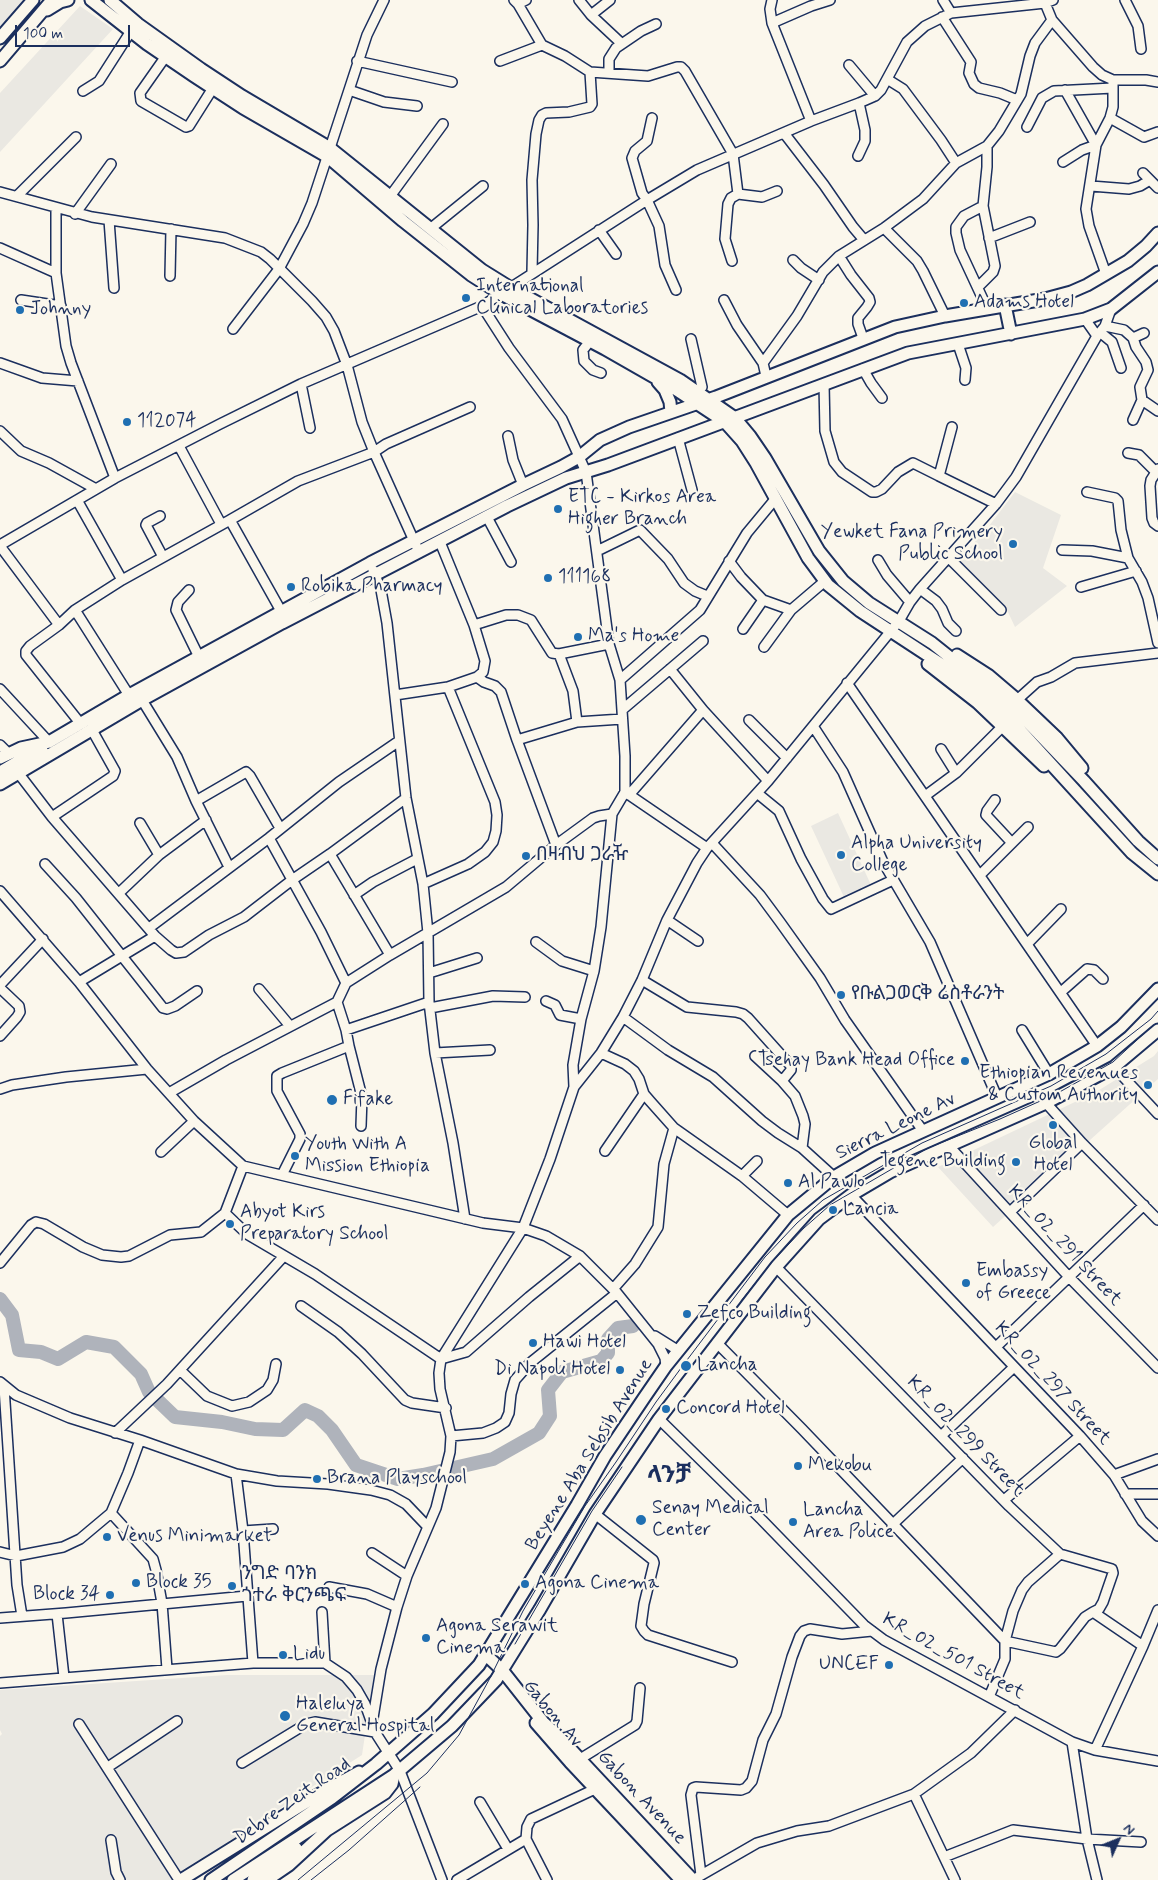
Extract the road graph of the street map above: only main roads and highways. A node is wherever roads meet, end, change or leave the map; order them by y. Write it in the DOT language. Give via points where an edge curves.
graph roads {
  1 [pos="33,0"];
  2 [pos="52,0"];
  3 [pos="68,0"];
  4 [pos="80,0"];
  5 [pos="91,0"];
  6 [pos="110,0"];
  7 [pos="101,8"];
  8 [pos="39,15"];
  9 [pos="0,38"];
  10 [pos="0,61"];
  11 [pos="329,153"];
  12 [pos="1158,233"];
  13 [pos="1157,275"];
  14 [pos="1005,305"];
  15 [pos="1011,334"];
  16 [pos="657,374"];
  17 [pos="729,391"];
  18 [pos="703,401"];
  19 [pos="761,408"];
  20 [pos="671,412"];
  21 [pos="730,420"];
  22 [pos="705,429"];
  23 [pos="737,435"];
  24 [pos="750,436"];
  25 [pos="932,643"];
  26 [pos="919,650"];
  27 [pos="135,700"];
  28 [pos="52,746"];
  29 [pos="2,752"];
  30 [pos="0,772"];
  31 [pos="0,784"];
  32 [pos="1158,853"];
  33 [pos="1158,859"];
  34 [pos="1158,874"];
  35 [pos="1158,883"];
  36 [pos="1158,989"];
  37 [pos="1158,1030"];
  38 [pos="761,1247"];
  39 [pos="776,1267"];
  40 [pos="510,1617"];
  41 [pos="528,1628"];
  42 [pos="485,1654"];
  43 [pos="479,1665"];
  44 [pos="499,1675"];
  45 [pos="563,1740"];
  46 [pos="577,1763"];
  47 [pos="376,1764"];
  48 [pos="397,1773"];
  49 [pos="310,1813"];
  50 [pos="312,1828"];
  51 [pos="696,1878"];
  52 [pos="180,1880"];
  53 [pos="195,1880"];
  54 [pos="211,1880"];
  55 [pos="233,1880"];
  56 [pos="253,1880"];
  57 [pos="267,1880"];
  58 [pos="681,1880"];
  1 -- 9 [label="main road"];
  2 -- 8 [label="main road"];
  3 -- 8 [label="main road"];
  4 -- 7 [label="main road"];
  5 -- 7 [label="main road"];
  6 -- 11 [label="main road" via="201,69"];
  7 -- 11 [label="main road" via="243,108"];
  8 -- 10 [label="main road"];
  11 -- 16 [label="main road" via="391,195 482,270"];
  11 -- 16 [label="main road" via="430,243 471,274 501,294"];
  12 -- 14 [label="main road" via="1128,261 1071,292"];
  13 -- 15 [label="main road" via="1111,308 1085,319"];
  14 -- 15 [label="main road"];
  14 -- 17 [label="main road" via="895,327"];
  15 -- 19 [label="main road" via="908,353"];
  16 -- 17 [label="main road" via="674,372 713,391"];
  16 -- 18 [label="main road"];
  16 -- 20 [label="main road" via="670,402"];
  17 -- 18 [label="main road"];
  18 -- 20 [label="main road"];
  18 -- 21 [label="main road"];
  19 -- 21 [label="main road"];
  19 -- 24 [label="main road" via="752,424"];
  20 -- 27 [label="main road" via="600,440 579,458 370,563 199,657"];
  21 -- 22 [label="main road"];
  21 -- 23 [label="main road"];
  21 -- 24 [label="main road"];
  22 -- 23 [label="main road" via="726,430"];
  22 -- 27 [label="main road" via="566,478"];
  23 -- 26 [label="main road" via="808,558 825,581 860,611"];
  24 -- 25 [label="main road" via="825,561 869,603"];
  25 -- 32 [label="main road" via="976,667 1017,700 1057,738"];
  25 -- 33 [label="main road" via="1017,711"];
  26 -- 34 [label="main road" via="950,670 1009,718 1132,853"];
  26 -- 35 [label="main road" via="926,661 1003,726 1065,786 1128,858"];
  27 -- 28 [label="main road" via="92,730"];
  27 -- 28 [label="main road" via="80,723"];
  28 -- 29 [label="main road"];
  28 -- 30 [label="main road"];
  28 -- 31 [label="main road" via="19,774"];
  36 -- 38 [label="main road, Sierra Leone Av" via="1122,1027 1049,1074 923,1131 834,1177 788,1215"];
  37 -- 39 [label="main road, Sierra Leone Av" via="1114,1067 1046,1104 890,1172 851,1195 818,1219"];
  38 -- 40 [label="main road, Beyene Aba Sebsib Avenue" via="666,1366 605,1456"];
  39 -- 41 [label="main road, Beyene Aba Sebsib Avenue" via="659,1419 595,1514"];
  40 -- 41 [label="main road"];
  40 -- 42 [label="main road, Beyene Aba Sebsib Avenue"];
  41 -- 44 [label="main road, Beyene Aba Sebsib Avenue"];
  42 -- 43 [label="main road, Beyene Aba Sebsib Avenue"];
  42 -- 44 [label="main road"];
  43 -- 44 [label="main road, Gabon Av"];
  43 -- 47 [label="main road, Debre Zeit Road" via="434,1714"];
  44 -- 45 [label="main road, Gabon Av"];
  44 -- 46 [label="main road, Gabon Av"];
  44 -- 48 [label="main road, Beyene Aba Sebsib Avenue" via="452,1726"];
  45 -- 46 [label="main road, Gabon Avenue"];
  46 -- 51 [label="main road, Gabon Avenue"];
  46 -- 58 [label="main road, Gabon Avenue" via="595,1789"];
  47 -- 49 [label="main road, Debre Zeit Road"];
  47 -- 52 [label="main road" via="348,1777"];
  48 -- 50 [label="main road"];
  48 -- 57 [label="main road" via="384,1793 327,1830 289,1865"];
  49 -- 53 [label="main road" via="276,1828"];
  49 -- 54 [label="main road, Debre Zeit Road"];
  50 -- 55 [label="main road"];
  50 -- 56 [label="main road" via="306,1839 287,1856"];
}
